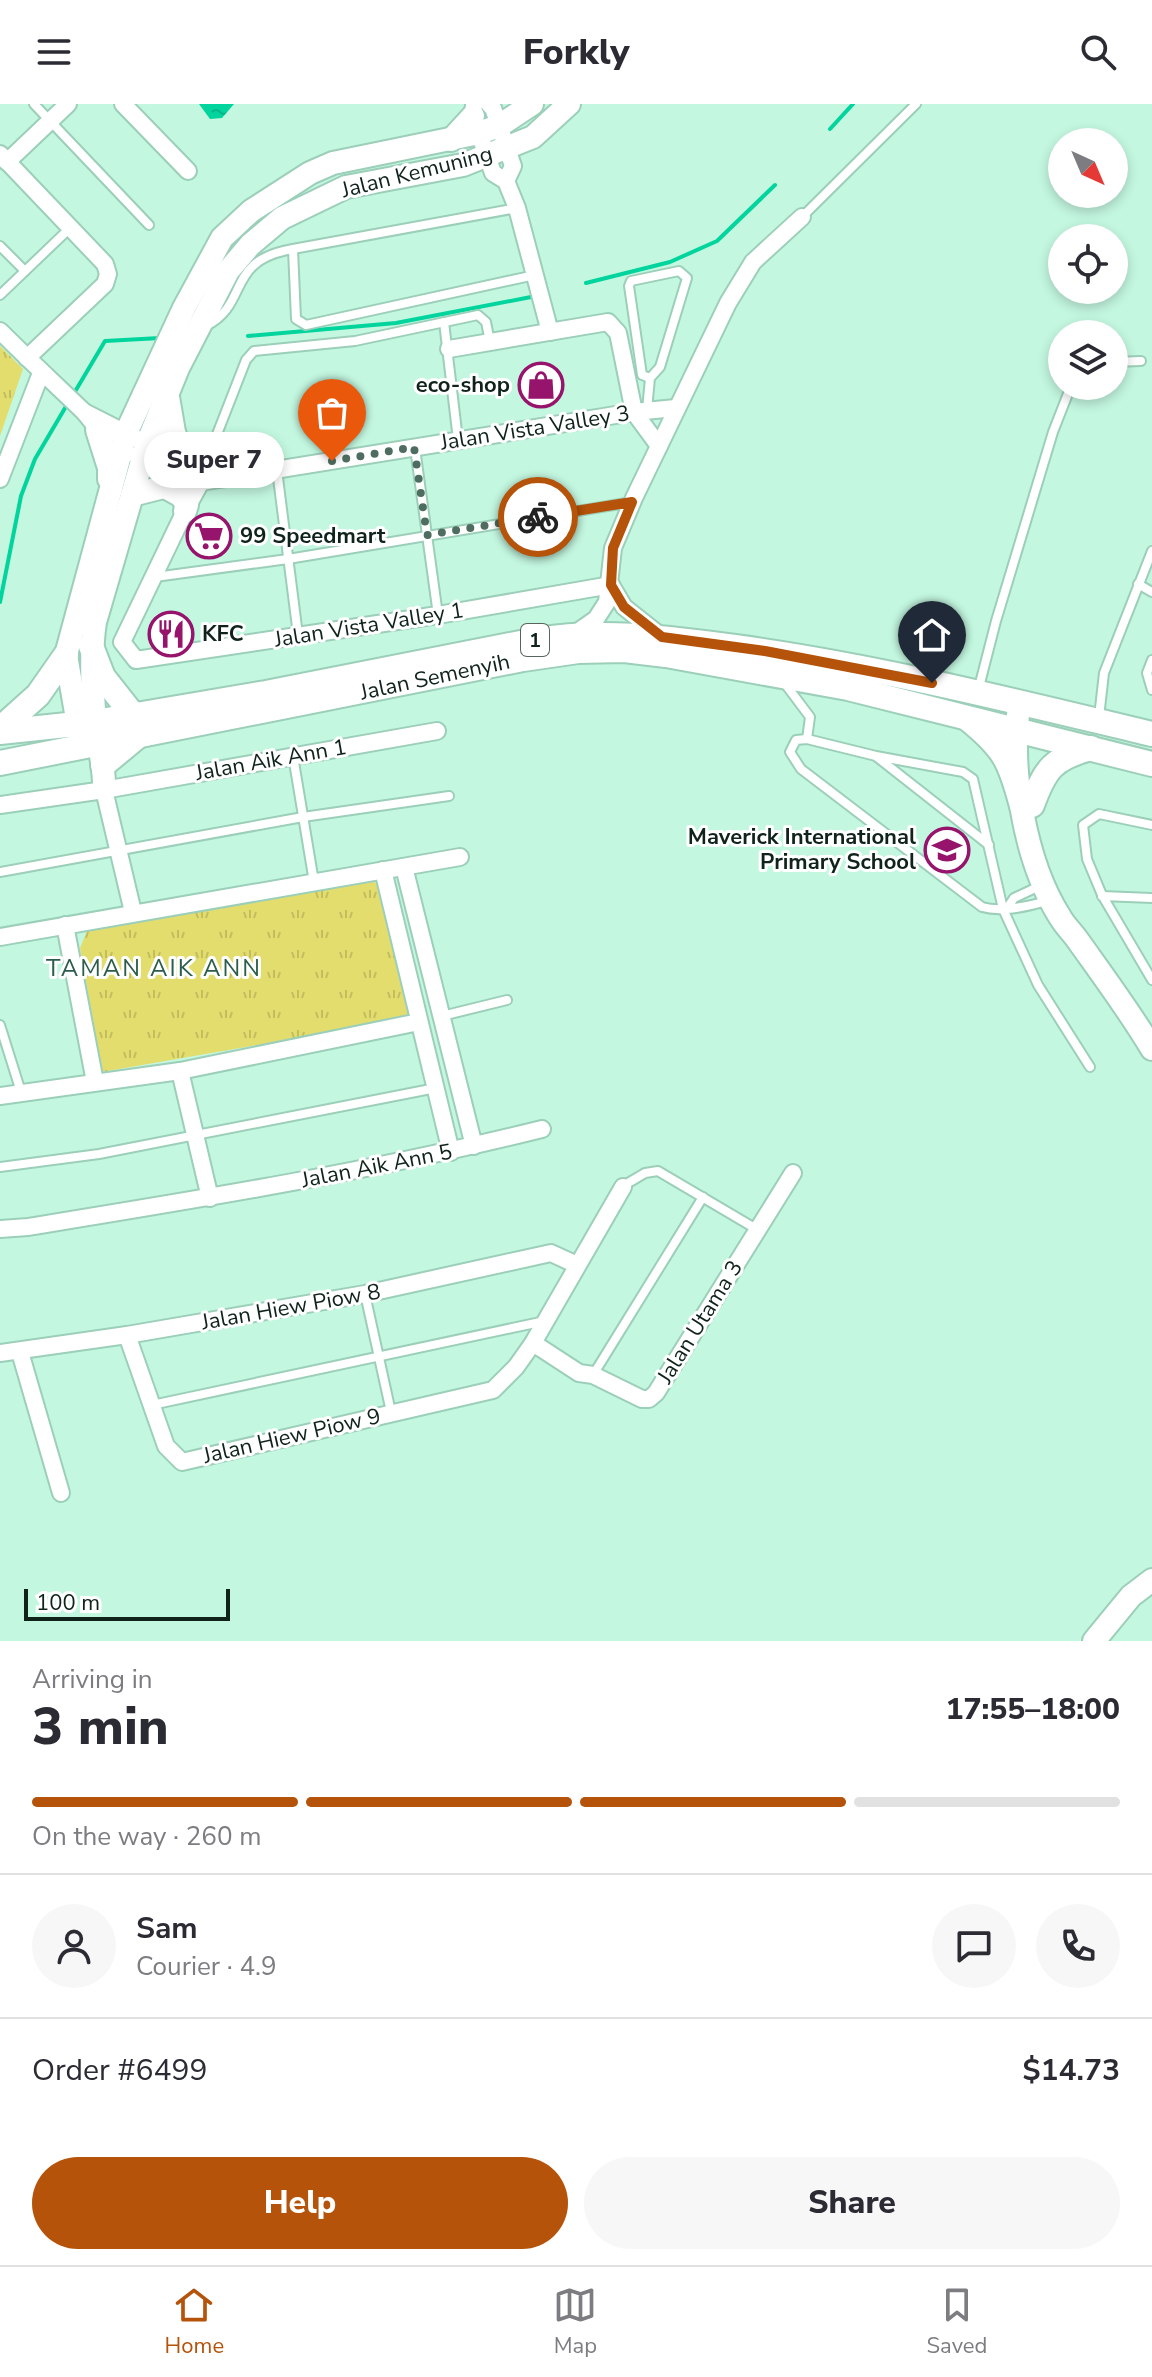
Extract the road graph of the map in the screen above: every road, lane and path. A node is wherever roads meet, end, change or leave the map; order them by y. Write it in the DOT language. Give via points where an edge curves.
graph roads {
  1 [pos="34,104"];
  2 [pos="68,104"];
  3 [pos="123,104"];
  4 [pos="569,104"];
  5 [pos="916,104"];
  6 [pos="529,107"];
  7 [pos="485,115"];
  8 [pos="50,121"];
  9 [pos="4,158"];
  10 [pos="501,165"];
  11 [pos="188,171"];
  12 [pos="517,208"];
  13 [pos="802,217"];
  14 [pos="149,225"];
  15 [pos="70,227"];
  16 [pos="0,246"];
  17 [pos="293,249"];
  18 [pos="25,271"];
  19 [pos="535,275"];
  20 [pos="0,295"];
  21 [pos="444,322"];
  22 [pos="0,331"];
  23 [pos="196,331"];
  24 [pos="550,332"];
  25 [pos="490,342"];
  26 [pos="449,349"];
  27 [pos="27,358"];
  28 [pos="1128,361"];
  29 [pos="1141,361"];
  30 [pos="41,373"];
  31 [pos="650,378"];
  32 [pos="168,396"];
  33 [pos="1066,400"];
  34 [pos="676,408"];
  35 [pos="641,411"];
  36 [pos="86,416"];
  37 [pos="458,440"];
  38 [pos="124,441"];
  39 [pos="659,446"];
  40 [pos="414,447"];
  41 [pos="145,451"];
  42 [pos="277,470"];
  43 [pos="196,472"];
  44 [pos="0,479"];
  45 [pos="163,486"];
  46 [pos="110,489"];
  47 [pos="132,495"];
  48 [pos="632,502"];
  49 [pos="185,511"];
  50 [pos="427,535"];
  51 [pos="1152,551"];
  52 [pos="288,559"];
  53 [pos="155,577"];
  54 [pos="1138,584"];
  55 [pos="611,585"];
  56 [pos="1152,592"];
  57 [pos="438,615"];
  58 [pos="576,633"];
  59 [pos="298,637"];
  60 [pos="662,637"];
  61 [pos="91,646"];
  62 [pos="66,655"];
  63 [pos="1152,660"];
  64 [pos="778,674"];
  65 [pos="1152,690"];
  66 [pos="978,692"];
  67 [pos="1028,704"];
  68 [pos="965,717"];
  69 [pos="1098,721"];
  70 [pos="136,725"];
  71 [pos="1022,730"];
  72 [pos="0,731"];
  73 [pos="437,731"];
  74 [pos="1152,734"];
  75 [pos="807,739"];
  76 [pos="1091,748"];
  77 [pos="94,751"];
  78 [pos="293,756"];
  79 [pos="876,756"];
  80 [pos="0,763"];
  81 [pos="1152,764"];
  82 [pos="449,796"];
  83 [pos="0,805"];
  84 [pos="1027,805"];
  85 [pos="303,817"];
  86 [pos="1152,825"];
  87 [pos="990,846"];
  88 [pos="119,851"];
  89 [pos="460,857"];
  90 [pos="404,867"];
  91 [pos="383,870"];
  92 [pos="0,872"];
  93 [pos="314,882"];
  94 [pos="1048,892"];
  95 [pos="1102,896"];
  96 [pos="1152,898"];
  97 [pos="1006,908"];
  98 [pos="133,912"];
  99 [pos="65,925"];
  100 [pos="1074,934"];
  101 [pos="0,937"];
  102 [pos="1152,980"];
  103 [pos="507,1000"];
  104 [pos="441,1016"];
  105 [pos="419,1022"];
  106 [pos="0,1025"];
  107 [pos="1152,1049"];
  108 [pos="1090,1067"];
  109 [pos="180,1071"];
  110 [pos="95,1082"];
  111 [pos="437,1088"];
  112 [pos="21,1093"];
  113 [pos="0,1096"];
  114 [pos="542,1129"];
  115 [pos="195,1136"];
  116 [pos="474,1146"];
  117 [pos="451,1152"];
  118 [pos="0,1167"];
  119 [pos="793,1173"];
  120 [pos="623,1187"];
  121 [pos="703,1197"];
  122 [pos="210,1198"];
  123 [pos="0,1229"];
  124 [pos="758,1230"];
  125 [pos="577,1265"];
  126 [pos="365,1294"];
  127 [pos="546,1321"];
  128 [pos="127,1335"];
  129 [pos="533,1343"];
  130 [pos="20,1352"];
  131 [pos="0,1353"];
  132 [pos="378,1357"];
  133 [pos="593,1375"];
  134 [pos="150,1405"];
  135 [pos="391,1412"];
  136 [pos="61,1493"];
  137 [pos="1152,1580"];
  138 [pos="1094,1641"];
  1 -- 8 [label="lane"];
  2 -- 8 [label="street"];
  3 -- 11 [label="street"];
  4 -- 10 [label="street, Jalan Kemuning"];
  5 -- 13 [label="lane"];
  6 -- 7 [label="street, Jalan Kemuning"];
  7 -- 10 [label="street"];
  7 -- 38 [label="street, Jalan Kemuning" via="451,140 333,163 251,211 222,238"];
  8 -- 9 [label="street"];
  8 -- 14 [label="lane"];
  9 -- 15 [label="street"];
  10 -- 12 [label="street"];
  10 -- 23 [label="street, Jalan Kemuning" via="463,165 346,187 282,218 228,271"];
  12 -- 17 [label="lane"];
  12 -- 19 [label="street"];
  13 -- 34 [label="street" via="753,262"];
  15 -- 18 [label="lane"];
  15 -- 27 [label="street" via="105,264 105,284"];
  16 -- 18 [label="lane"];
  17 -- 19 [label="lane" via="296,319 306,325"];
  17 -- 23 [label="lane" via="252,264 226,310"];
  18 -- 20 [label="lane"];
  19 -- 24 [label="street"];
  21 -- 25 [label="lane" via="478,315 486,322"];
  21 -- 26 [label="lane"];
  21 -- 43 [label="lane" via="355,341 254,351"];
  22 -- 27 [label="street"];
  23 -- 32 [label="street, Jalan Kemuning"];
  24 -- 25 [label="street"];
  24 -- 35 [label="street" via="608,322 618,333"];
  25 -- 26 [label="street"];
  26 -- 37 [label="lane"];
  27 -- 30 [label="street"];
  28 -- 29 [label="lane"];
  30 -- 36 [label="street"];
  30 -- 44 [label="street"];
  31 -- 31 [label="lane" via="660,367 687,278 679,271 631,281 629,286 642,375"];
  31 -- 35 [label="lane"];
  32 -- 41 [label="street, Jalan Kemuning"];
  32 -- 43 [label="street" via="174,432"];
  33 -- 66 [label="lane"];
  34 -- 35 [label="street, Jalan Vista Valley 3"];
  34 -- 39 [label="street"];
  35 -- 37 [label="street, Jalan Vista Valley 3"];
  35 -- 39 [label="street"];
  36 -- 38 [label="street"];
  36 -- 46 [label="street" via="109,468"];
  37 -- 40 [label="street, Jalan Vista Valley 3"];
  38 -- 41 [label="street"];
  38 -- 46 [label="street, Jalan Kemuning"];
  39 -- 48 [label="street"];
  40 -- 42 [label="street, Jalan Vista Valley 3"];
  40 -- 50 [label="lane"];
  41 -- 43 [label="street"];
  41 -- 47 [label="street, Jalan Kemuning"];
  42 -- 43 [label="street, Jalan Vista Valley 3"];
  42 -- 52 [label="lane"];
  43 -- 45 [label="street"];
  43 -- 49 [label="street, Jalan Vista Valley 1"];
  45 -- 47 [label="street"];
  45 -- 49 [label="street" via="185,500"];
  46 -- 62 [label="street, Jalan Kemuning"];
  47 -- 61 [label="street, Jalan Kemuning"];
  48 -- 50 [label="lane"];
  48 -- 55 [label="street" via="613,548"];
  49 -- 53 [label="street, Jalan Vista Valley 1"];
  50 -- 52 [label="lane"];
  50 -- 57 [label="lane"];
  51 -- 54 [label="lane"];
  52 -- 53 [label="lane"];
  52 -- 59 [label="lane"];
  53 -- 59 [label="street, Jalan Vista Valley 1" via="122,642 136,660"];
  54 -- 56 [label="lane"];
  54 -- 69 [label="lane" via="1104,673"];
  55 -- 57 [label="street, Jalan Vista Valley 1"];
  55 -- 58 [label="street" via="596,619"];
  55 -- 60 [label="street" via="624,607"];
  57 -- 59 [label="street, Jalan Vista Valley 1"];
  58 -- 60 [label="main road, Jalan Semenyih / 1"];
  58 -- 70 [label="main road, Jalan Semenyih / 1" via="266,693"];
  60 -- 66 [label="main road, Jalan Semenyih / 1"];
  61 -- 70 [label="main road" via="103,677"];
  61 -- 77 [label="street, Jalan Kemuning"];
  62 -- 72 [label="main road" via="38,695"];
  62 -- 77 [label="street, Jalan Kemuning"];
  63 -- 65 [label="lane" via="1147,673"];
  64 -- 68 [label="main road, Jalan Semenyih / 1"];
  64 -- 70 [label="main road, Jalan Semenyih / 1" via="624,650 578,651"];
  64 -- 75 [label="lane" via="810,717"];
  66 -- 67 [label="main road, Jalan Semenyih / 1"];
  67 -- 69 [label="main road, Jalan Semenyih / 1"];
  67 -- 71 [label="street"];
  68 -- 71 [label="main road, Jalan Semenyih / 1"];
  68 -- 84 [label="main road" via="1004,753"];
  69 -- 74 [label="main road, Jalan Semenyih / 1"];
  70 -- 77 [label="main road, Jalan Semenyih / 1"];
  70 -- 77 [label="main road"];
  71 -- 76 [label="main road, Jalan Semenyih / 1"];
  71 -- 84 [label="street"];
  72 -- 77 [label="main road, Jalan Semenyih / 1"];
  73 -- 78 [label="street, Jalan Aik Ann 1"];
  75 -- 79 [label="lane"];
  75 -- 97 [label="lane" via="796,740 790,752 801,769 982,907"];
  76 -- 81 [label="main road, Jalan Semenyih / 1"];
  76 -- 84 [label="main road" via="1067,754 1050,767"];
  77 -- 78 [label="street, Jalan Aik Ann 1"];
  77 -- 80 [label="main road, Jalan Semenyih / 1" via="57,751"];
  77 -- 83 [label="street, Jalan Aik Ann 1"];
  77 -- 88 [label="street"];
  78 -- 85 [label="lane"];
  79 -- 87 [label="lane"];
  79 -- 87 [label="lane" via="963,772 973,779"];
  82 -- 85 [label="lane"];
  84 -- 94 [label="street" via="1034,860"];
  84 -- 100 [label="street"];
  85 -- 88 [label="lane"];
  85 -- 93 [label="lane"];
  86 -- 95 [label="lane" via="1099,814 1083,825 1087,859"];
  87 -- 97 [label="lane"];
  88 -- 92 [label="lane"];
  88 -- 98 [label="street"];
  89 -- 90 [label="street"];
  90 -- 91 [label="street"];
  90 -- 104 [label="street"];
  91 -- 93 [label="street"];
  91 -- 105 [label="street"];
  93 -- 98 [label="street"];
  94 -- 97 [label="lane" via="1019,910"];
  94 -- 97 [label="lane" via="1014,898"];
  94 -- 100 [label="street"];
  95 -- 96 [label="lane"];
  95 -- 102 [label="lane"];
  97 -- 108 [label="lane" via="1038,985"];
  98 -- 99 [label="street"];
  99 -- 101 [label="street"];
  99 -- 110 [label="street"];
  100 -- 107 [label="street"];
  103 -- 104 [label="lane"];
  104 -- 116 [label="street"];
  105 -- 109 [label="street"];
  105 -- 111 [label="street"];
  106 -- 112 [label="lane"];
  109 -- 110 [label="street"];
  109 -- 115 [label="street"];
  110 -- 112 [label="street"];
  111 -- 115 [label="lane"];
  111 -- 117 [label="street"];
  112 -- 113 [label="street"];
  114 -- 116 [label="street, Jalan Aik Ann 5"];
  115 -- 118 [label="lane"];
  115 -- 122 [label="street"];
  116 -- 117 [label="street, Jalan Aik Ann 5"];
  117 -- 122 [label="street, Jalan Aik Ann 5"];
  119 -- 124 [label="street, Jalan Utama 3"];
  120 -- 121 [label="lane" via="658,1171"];
  120 -- 125 [label="street"];
  121 -- 124 [label="lane"];
  121 -- 133 [label="lane"];
  122 -- 123 [label="street, Jalan Aik Ann 5"];
  124 -- 133 [label="street, Jalan Utama 3" via="656,1393 642,1399"];
  125 -- 126 [label="street, Jalan Hiew Piow 8" via="551,1253"];
  125 -- 127 [label="street"];
  126 -- 128 [label="street, Jalan Hiew Piow 8"];
  126 -- 132 [label="lane"];
  127 -- 129 [label="street"];
  127 -- 132 [label="lane"];
  128 -- 130 [label="street, Jalan Hiew Piow 8"];
  128 -- 134 [label="street, Jalan Hiew Piow 9"];
  129 -- 133 [label="street, Jalan Utama 3" via="560,1363"];
  129 -- 135 [label="street, Jalan Hiew Piow 9" via="493,1390"];
  130 -- 131 [label="street, Jalan Hiew Piow 8"];
  130 -- 136 [label="street"];
  132 -- 134 [label="lane"];
  132 -- 135 [label="lane"];
  134 -- 135 [label="street, Jalan Hiew Piow 9" via="166,1446 182,1462"];
  137 -- 138 [label="street" via="1131,1596"];
}
